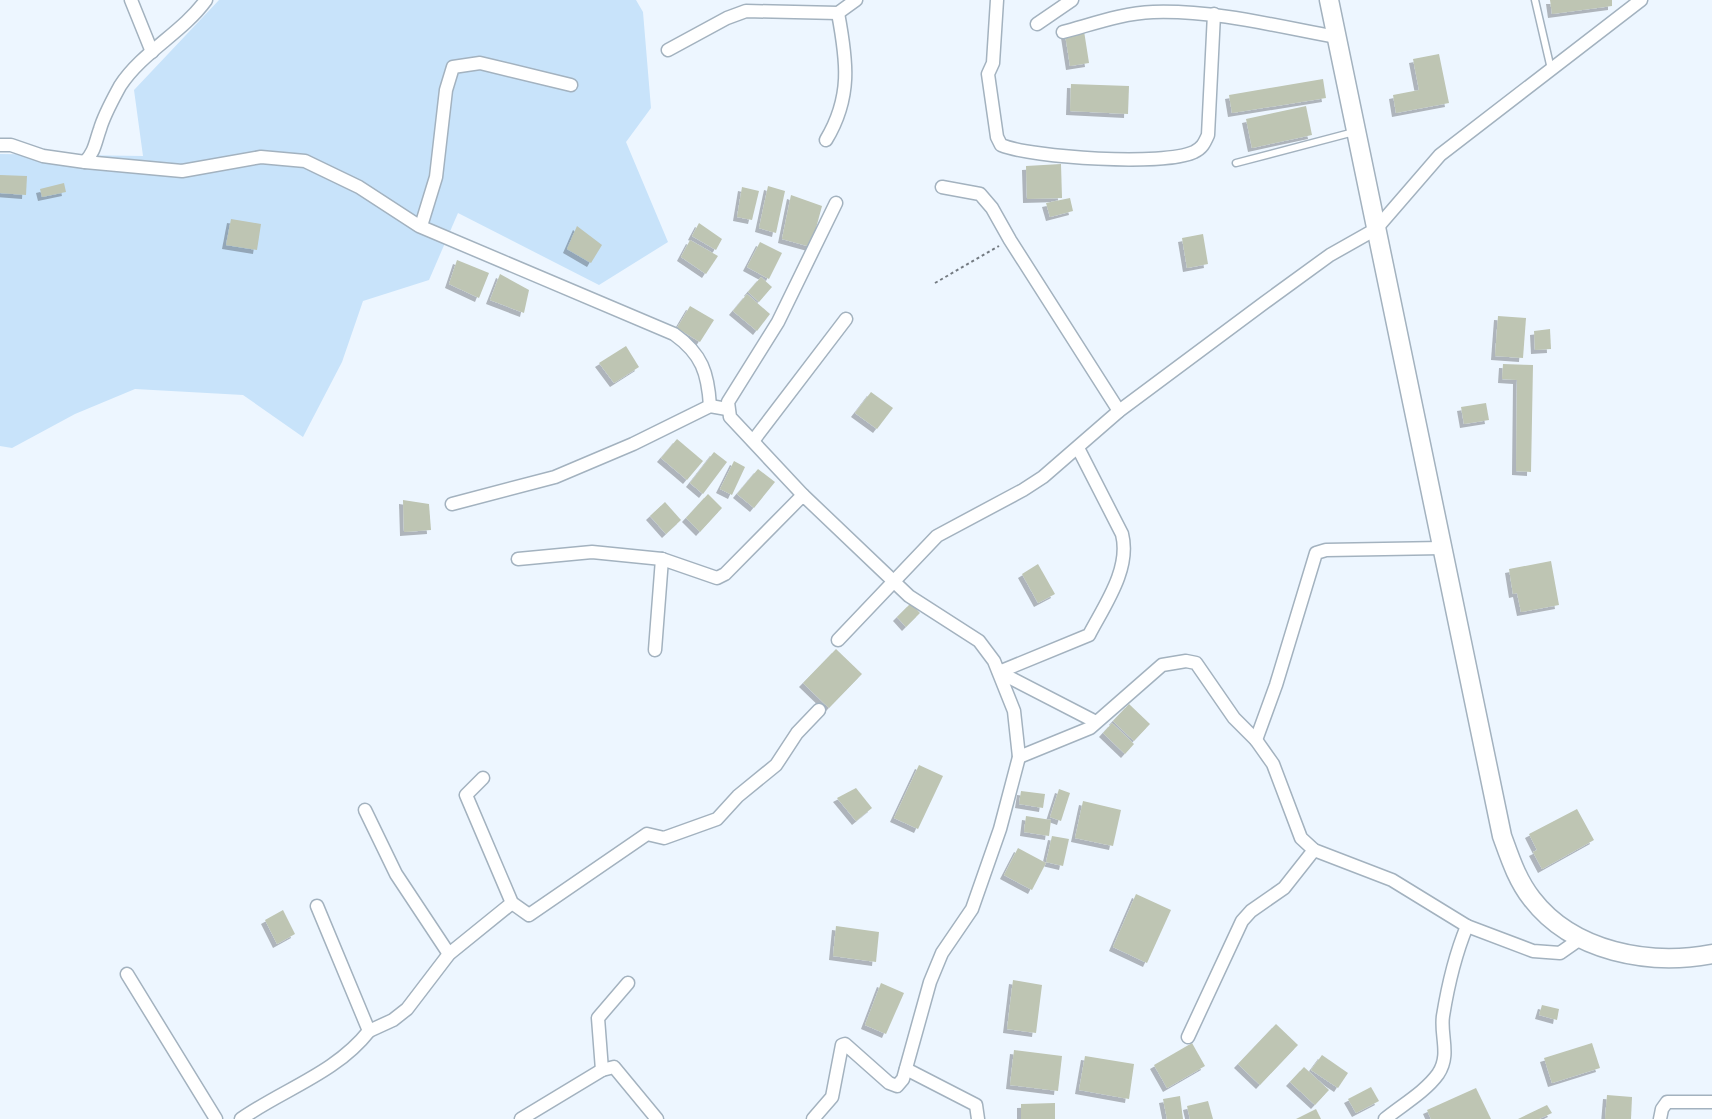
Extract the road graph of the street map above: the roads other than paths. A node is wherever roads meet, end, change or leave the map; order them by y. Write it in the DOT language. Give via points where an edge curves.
graph roads {
  1 [pos="131,0"];
  2 [pos="206,0"];
  3 [pos="856,0"];
  4 [pos="997,0"];
  5 [pos="1072,0"];
  6 [pos="1329,0"];
  7 [pos="1535,0"];
  8 [pos="1641,0"];
  9 [pos="838,13"];
  10 [pos="1214,14"];
  11 [pos="1037,24"];
  12 [pos="1063,32"];
  13 [pos="1336,37"];
  14 [pos="668,50"];
  15 [pos="152,52"];
  16 [pos="1551,69"];
  17 [pos="571,85"];
  18 [pos="1354,132"];
  19 [pos="826,140"];
  20 [pos="0,145"];
  21 [pos="85,162"];
  22 [pos="1236,164"];
  23 [pos="942,187"];
  24 [pos="836,203"];
  25 [pos="421,226"];
  26 [pos="1376,229"];
  27 [pos="846,319"];
  28 [pos="710,406"];
  29 [pos="727,409"];
  30 [pos="1119,411"];
  31 [pos="753,441"];
  32 [pos="1078,448"];
  33 [pos="803,495"];
  34 [pos="452,504"];
  35 [pos="1442,548"];
  36 [pos="518,559"];
  37 [pos="662,559"];
  38 [pos="895,582"];
  39 [pos="838,640"];
  40 [pos="655,650"];
  41 [pos="999,672"];
  42 [pos="819,710"];
  43 [pos="1096,722"];
  44 [pos="1256,740"];
  45 [pos="1019,757"];
  46 [pos="483,778"];
  47 [pos="365,810"];
  48 [pos="1314,850"];
  49 [pos="512,903"];
  50 [pos="317,906"];
  51 [pos="1467,926"];
  52 [pos="1580,939"];
  53 [pos="449,954"];
  54 [pos="1712,954"];
  55 [pos="127,974"];
  56 [pos="628,983"];
  57 [pos="369,1030"];
  58 [pos="1188,1036"];
  59 [pos="906,1069"];
  60 [pos="602,1070"];
  61 [pos="1712,1102"];
  62 [pos="817,1118"];
  63 [pos="216,1119"];
  64 [pos="245,1119"];
  65 [pos="521,1119"];
  66 [pos="657,1119"];
  67 [pos="978,1119"];
  68 [pos="1385,1119"];
  69 [pos="1660,1119"];
  1 -- 15 [label="street"];
  2 -- 15 [label="street" via="195,15"];
  3 -- 9 [label="street"];
  4 -- 10 [label="street" via="993,63 988,74 1002,146 1078,158 1168,158 1192,153 1203,146 1208,135"];
  5 -- 11 [label="street"];
  6 -- 13 [label="main road"];
  7 -- 16 [label="lane"];
  8 -- 16 [label="street"];
  9 -- 14 [label="street" via="746,11"];
  9 -- 19 [label="street" via="847,86 838,119"];
  10 -- 12 [label="street" via="1153,12"];
  10 -- 13 [label="street"];
  13 -- 18 [label="main road"];
  15 -- 21 [label="street" via="121,85 100,128 95,150"];
  16 -- 26 [label="street" via="1440,155"];
  17 -- 25 [label="street" via="480,63 453,67 446,90 436,177"];
  18 -- 22 [label="lane"];
  18 -- 26 [label="main road"];
  20 -- 21 [label="street"];
  21 -- 25 [label="street" via="182,171 261,157 305,161 359,187"];
  23 -- 30 [label="street" via="980,194 992,208"];
  24 -- 29 [label="street" via="778,322"];
  25 -- 28 [label="street" via="674,334 693,347 708,379"];
  26 -- 30 [label="street" via="1330,255"];
  26 -- 35 [label="main road"];
  27 -- 31 [label="street"];
  28 -- 29 [label="street"];
  28 -- 34 [label="street" via="555,477"];
  29 -- 31 [label="street"];
  30 -- 32 [label="street"];
  31 -- 33 [label="street"];
  32 -- 38 [label="street" via="1023,490 937,536"];
  32 -- 41 [label="street" via="1122,534 1125,544 1118,579 1089,635"];
  33 -- 37 [label="street" via="717,578"];
  33 -- 38 [label="street"];
  35 -- 44 [label="street" via="1316,553"];
  35 -- 52 [label="main road" via="1502,836 1516,873 1532,899 1551,919"];
  36 -- 37 [label="street" via="592,552"];
  37 -- 40 [label="street"];
  38 -- 39 [label="street"];
  38 -- 41 [label="street" via="922,606 979,641"];
  41 -- 43 [label="street"];
  41 -- 45 [label="street" via="1014,711"];
  42 -- 49 [label="street" via="797,733 776,765 717,819 664,838 647,834 529,915"];
  43 -- 44 [label="street" via="1162,665 1186,661 1196,663 1234,718"];
  43 -- 45 [label="street" via="1072,737"];
  44 -- 48 [label="street" via="1273,764 1301,838"];
  45 -- 59 [label="street" via="1000,829 972,909 942,953 930,982"];
  46 -- 49 [label="street" via="466,795"];
  47 -- 53 [label="street" via="396,873"];
  48 -- 51 [label="street" via="1392,880"];
  48 -- 58 [label="street" via="1284,888 1242,921"];
  49 -- 53 [label="street"];
  50 -- 57 [label="street"];
  51 -- 52 [label="street" via="1533,951 1560,953"];
  51 -- 68 [label="street" via="1456,953 1443,1019 1443,1064 1424,1089"];
  52 -- 54 [label="main road" via="1632,955 1690,958"];
  53 -- 57 [label="street" via="407,1009"];
  55 -- 63 [label="street"];
  56 -- 60 [label="street" via="598,1018"];
  57 -- 64 [label="street" via="336,1063"];
  59 -- 62 [label="street" via="897,1086 842,1045 832,1097"];
  59 -- 67 [label="street" via="976,1106"];
  60 -- 65 [label="street"];
  60 -- 66 [label="street" via="614,1067"];
  61 -- 69 [label="street" via="1667,1102"];
}
